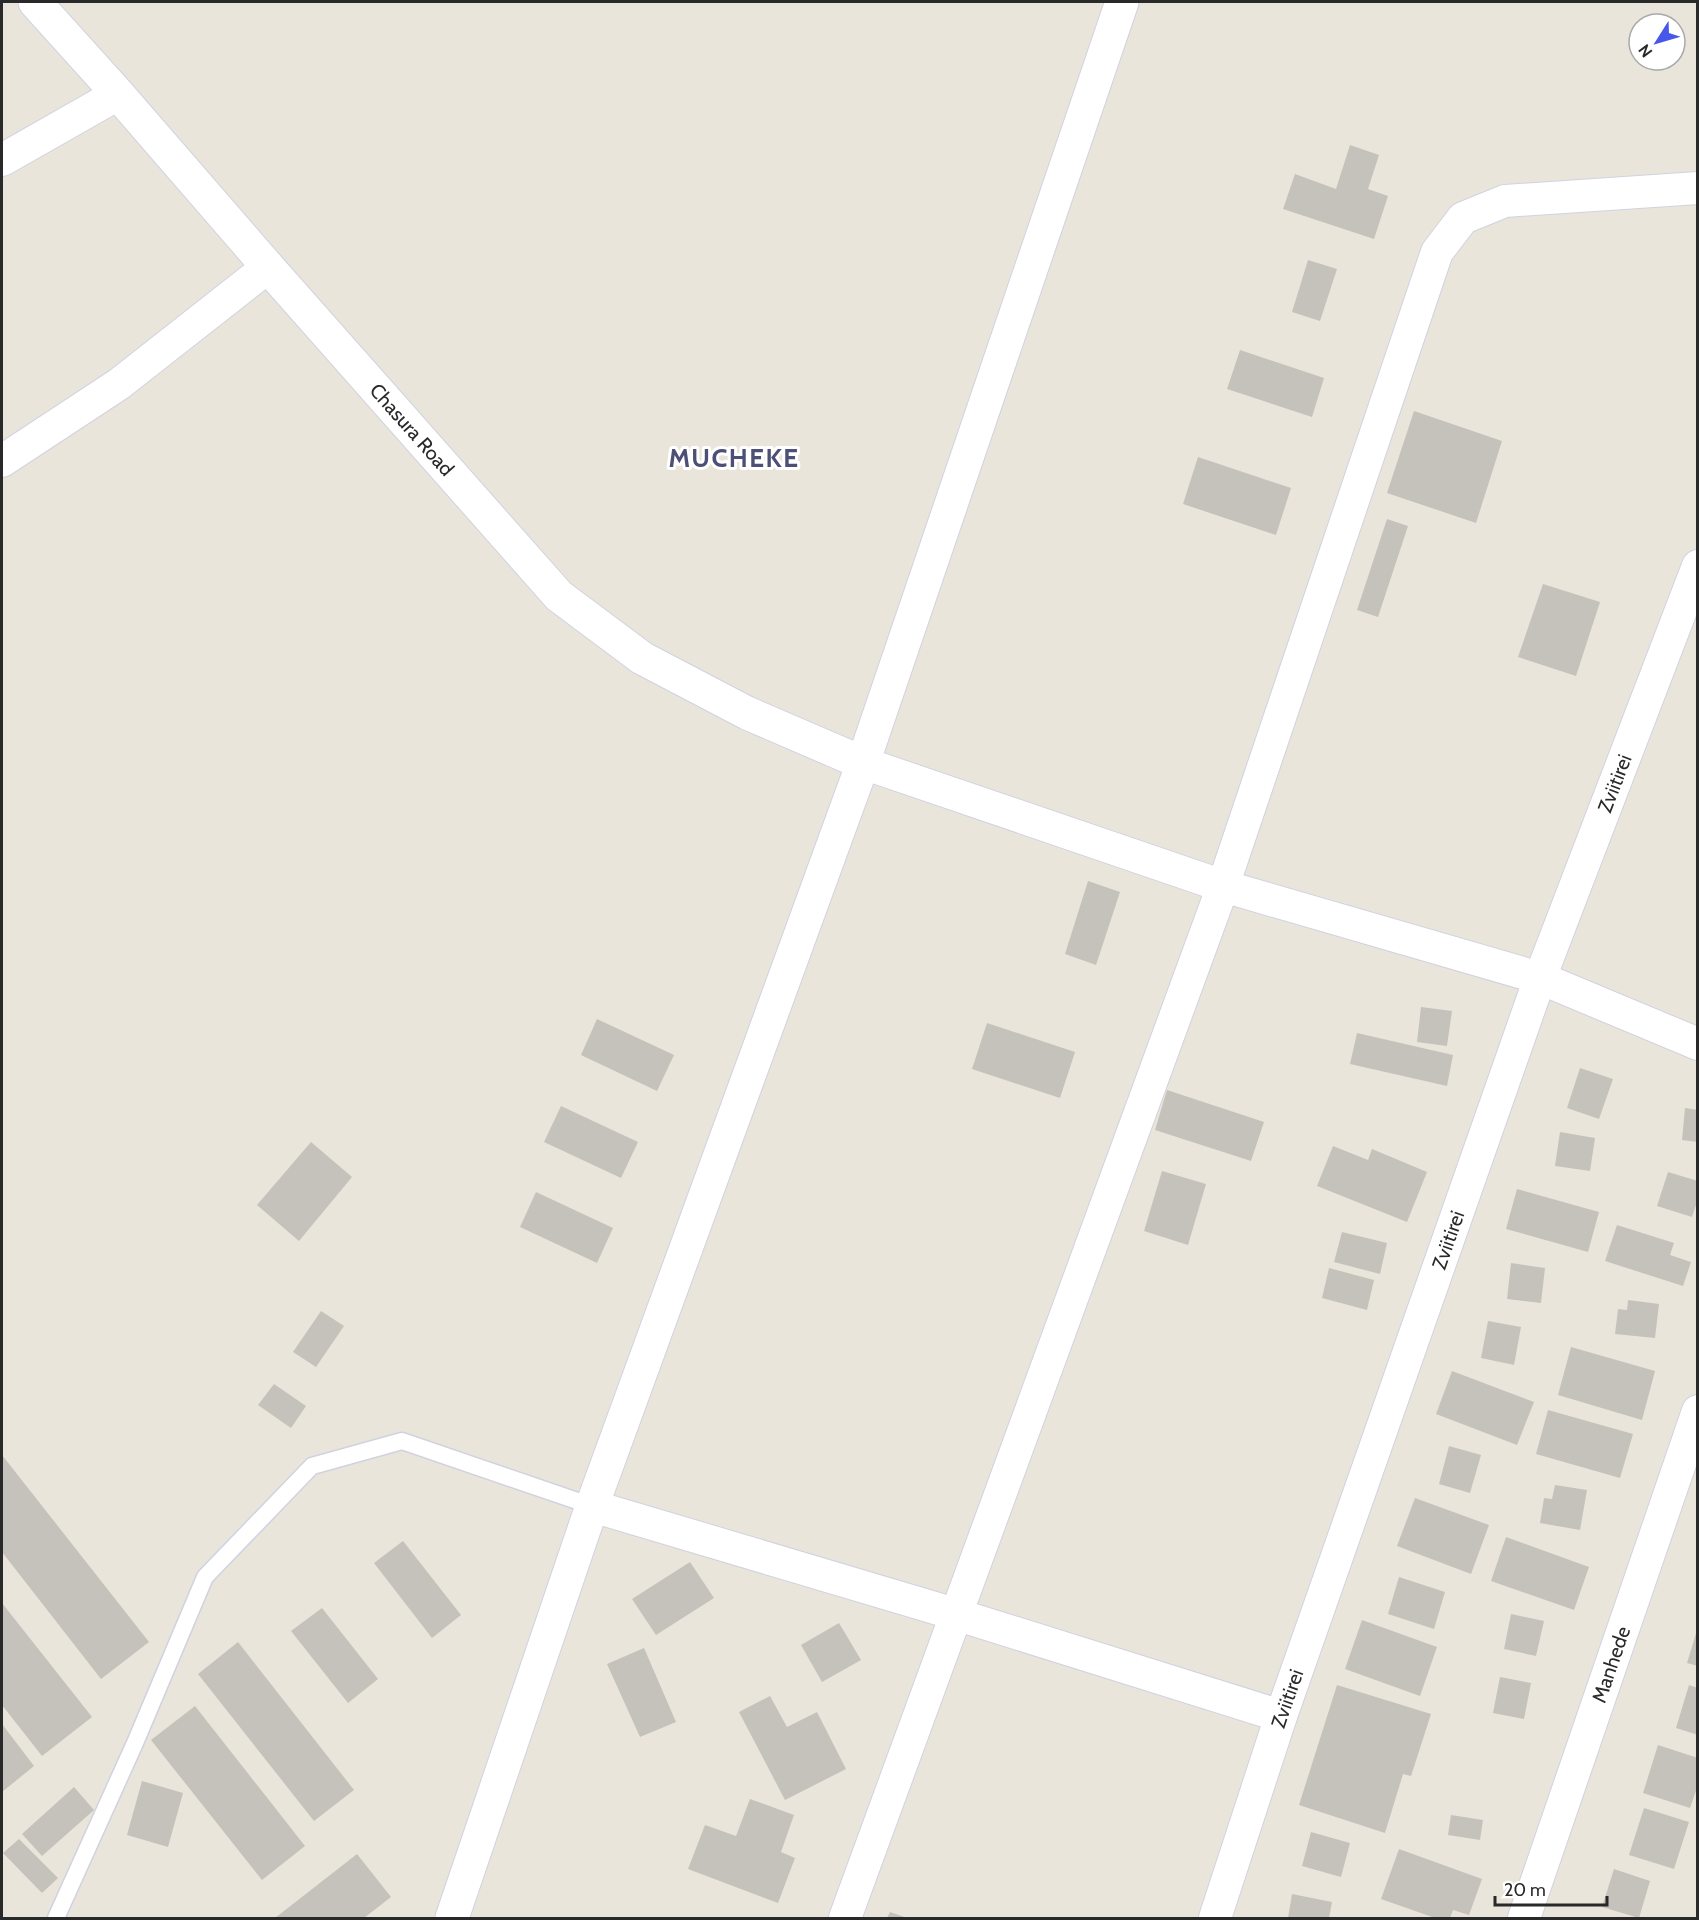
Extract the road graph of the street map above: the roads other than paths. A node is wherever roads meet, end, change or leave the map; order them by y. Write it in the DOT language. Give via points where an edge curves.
graph roads {
  1 [pos="35,2"];
  2 [pos="1122,2"];
  3 [pos="118,94"];
  4 [pos="2,160"];
  5 [pos="1698,188"];
  6 [pos="268,267"];
  7 [pos="2,461"];
  8 [pos="1698,566"];
  9 [pos="863,763"];
  10 [pos="1223,886"];
  11 [pos="1540,978"];
  12 [pos="1698,1044"];
  13 [pos="1698,1410"];
  14 [pos="592,1506"];
  15 [pos="955,1614"];
  16 [pos="1281,1716"];
  17 [pos="56,1918"];
  18 [pos="452,1918"];
  19 [pos="845,1918"];
  20 [pos="1215,1918"];
  21 [pos="1524,1918"];
  1 -- 3 [label="street, Chasura Road"];
  2 -- 9 [label="street"];
  3 -- 4 [label="street"];
  3 -- 6 [label="street, Chasura Road"];
  5 -- 10 [label="street" via="1505,201 1463,218 1437,252"];
  6 -- 7 [label="street" via="119,384"];
  6 -- 9 [label="street, Chasura Road" via="559,596 642,658 747,713"];
  8 -- 11 [label="street, Zviitirei"];
  9 -- 10 [label="street"];
  9 -- 14 [label="street"];
  10 -- 11 [label="street"];
  10 -- 15 [label="street"];
  11 -- 12 [label="street"];
  11 -- 16 [label="street, Zviitirei"];
  13 -- 21 [label="street, Manhede"];
  14 -- 15 [label="street"];
  14 -- 17 [label="lane" via="402,1441 312,1466 206,1577"];
  14 -- 18 [label="street"];
  15 -- 16 [label="street"];
  15 -- 19 [label="street"];
  16 -- 20 [label="street, Zviitirei"];
}
